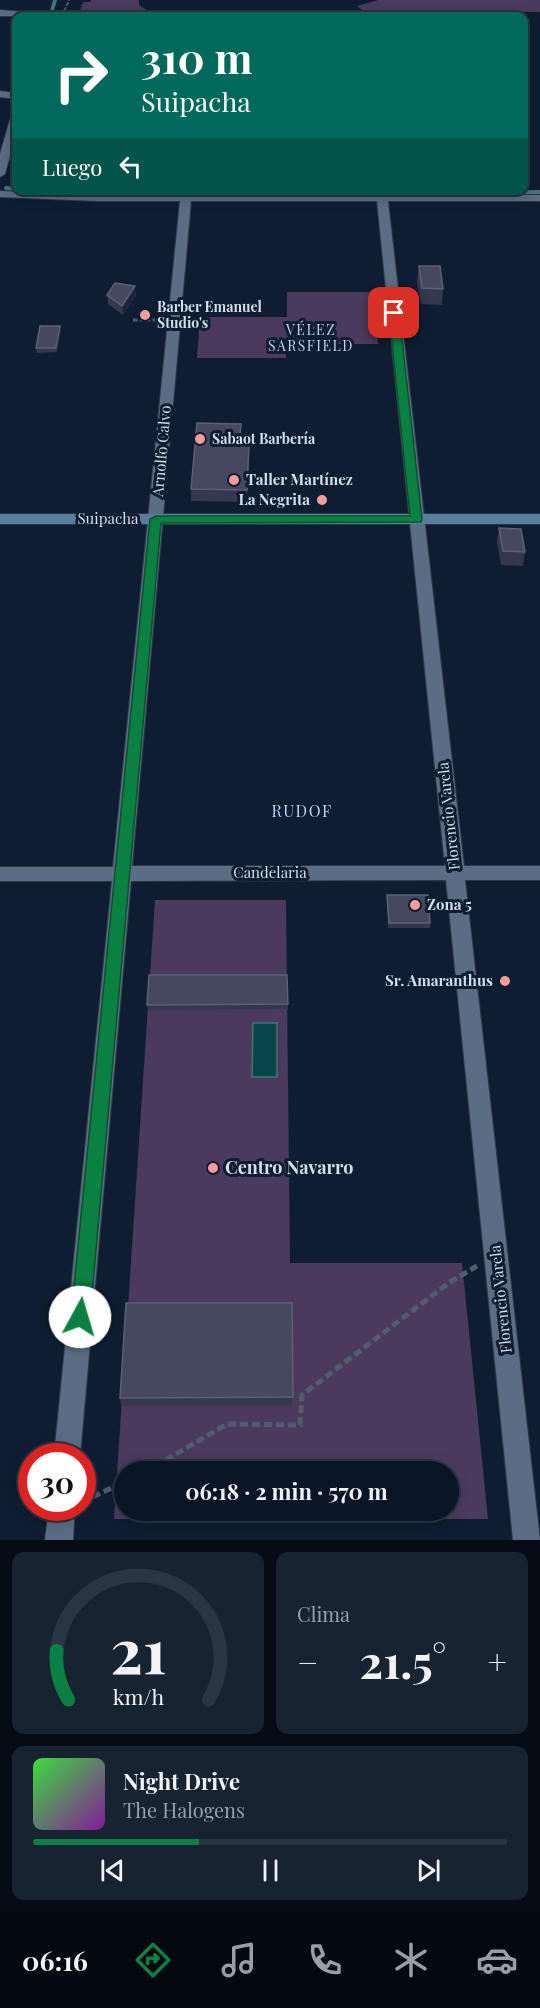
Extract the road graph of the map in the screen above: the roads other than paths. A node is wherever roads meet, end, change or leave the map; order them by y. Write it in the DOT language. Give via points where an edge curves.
graph roads {
  1 [pos="12,130"];
  2 [pos="0,174"];
  3 [pos="15,195"];
  4 [pos="540,198"];
  5 [pos="186,199"];
  6 [pos="382,199"];
  7 [pos="0,519"];
  8 [pos="156,519"];
  9 [pos="417,519"];
  10 [pos="540,519"];
  11 [pos="455,873"];
  12 [pos="540,873"];
  13 [pos="0,874"];
  14 [pos="123,874"];
  15 [pos="68,1443"];
  16 [pos="61,1521"];
  17 [pos="59,1540"];
  18 [pos="527,1540"];
  1 -- 2 [label="street"];
  3 -- 5 [label="street"];
  4 -- 6 [label="street"];
  5 -- 6 [label="street"];
  5 -- 8 [label="street, Arnolfo Calvo"];
  6 -- 9 [label="street, Florencio Varela"];
  7 -- 8 [label="main road, Suipacha"];
  8 -- 9 [label="main road, Suipacha"];
  8 -- 14 [label="street, Arnolfo Calvo"];
  9 -- 10 [label="main road, Suipacha"];
  9 -- 11 [label="street, Florencio Varela"];
  11 -- 12 [label="street, Candelaria"];
  11 -- 14 [label="street, Candelaria"];
  11 -- 18 [label="street, Florencio Varela"];
  13 -- 14 [label="street, Candelaria"];
  14 -- 15 [label="street, Arnolfo Calvo"];
  16 -- 17 [label="street"];
}
